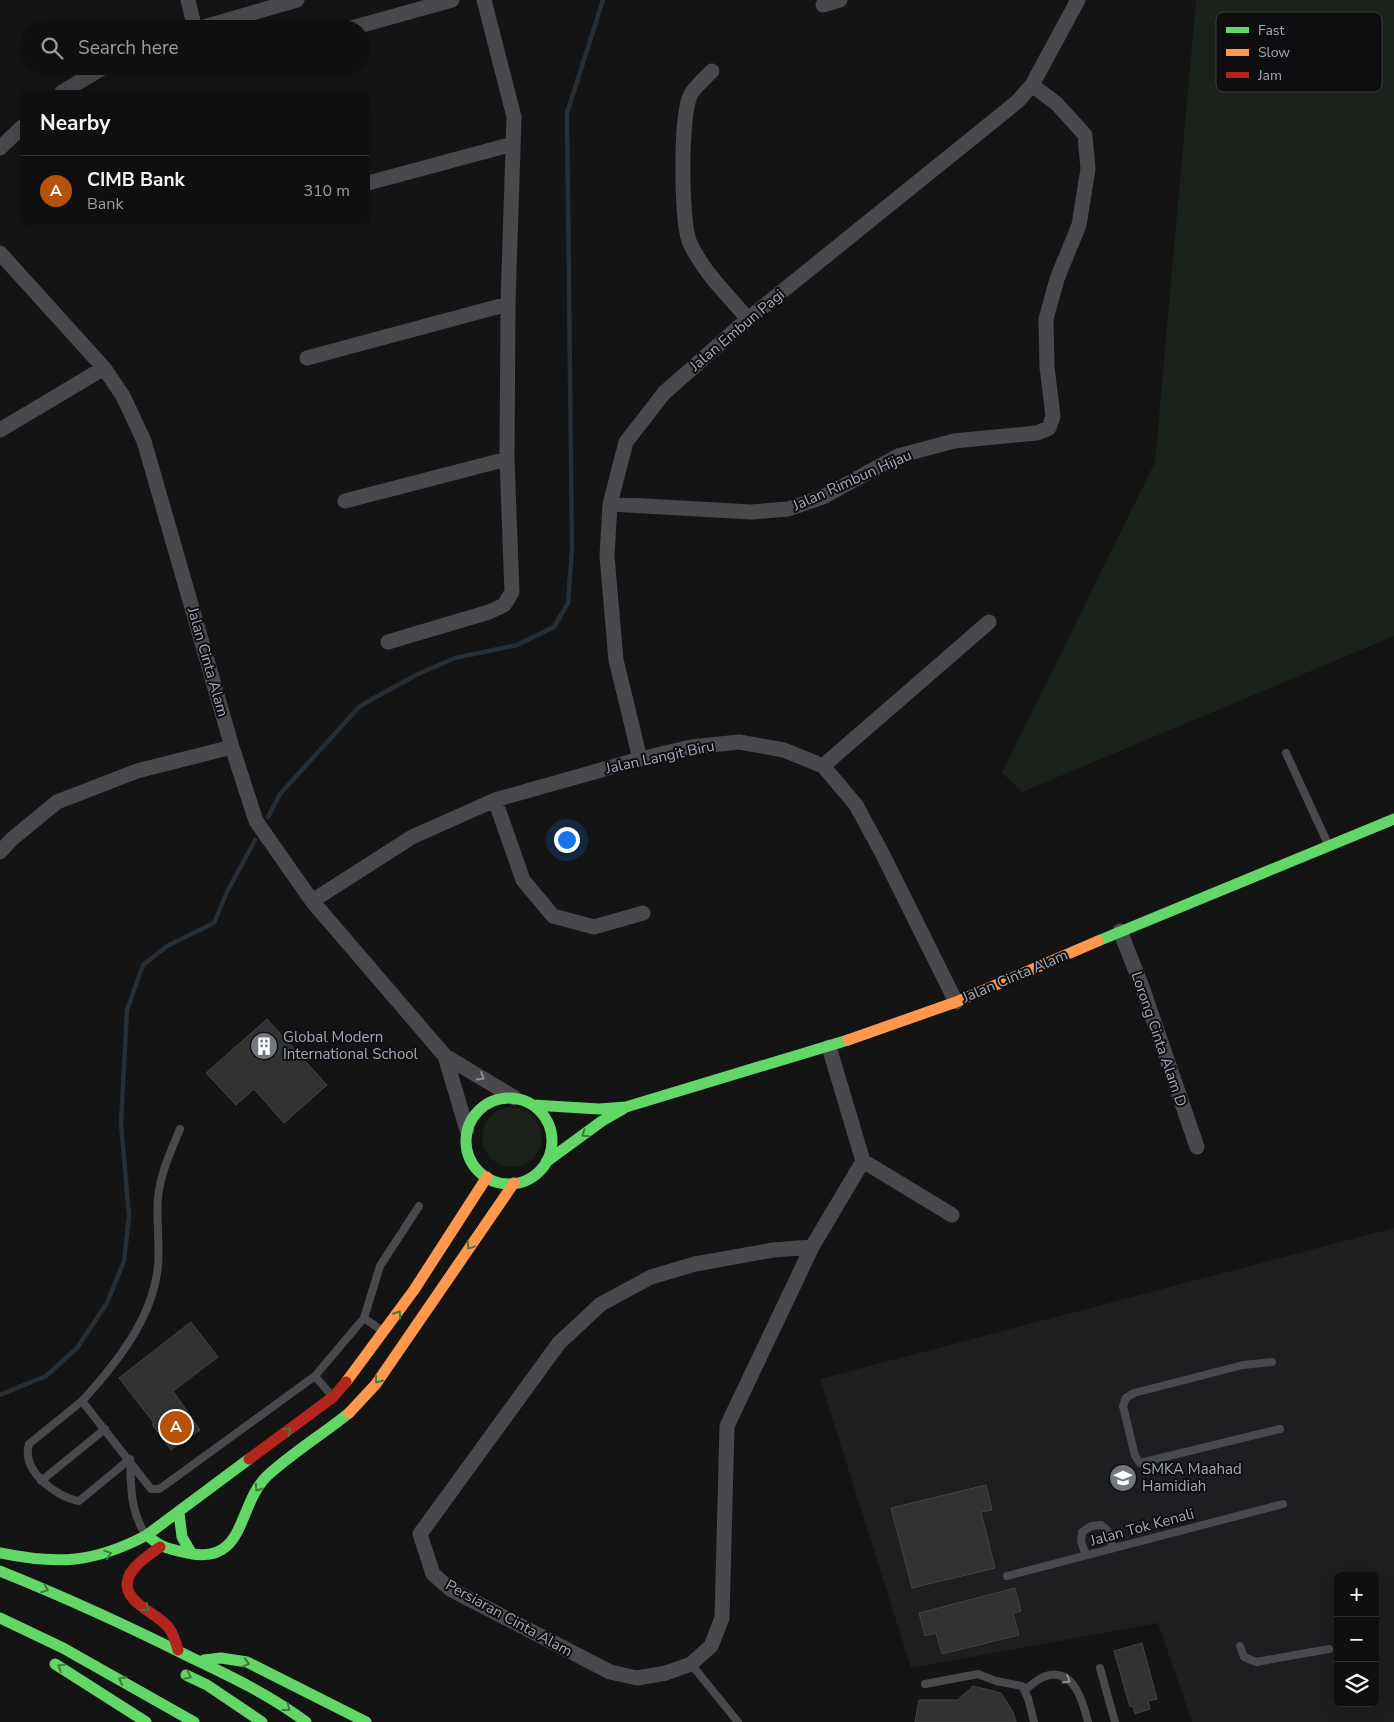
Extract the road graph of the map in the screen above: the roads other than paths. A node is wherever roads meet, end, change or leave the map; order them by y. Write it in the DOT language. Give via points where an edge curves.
graph roads {
  1 [pos="188,0"];
  2 [pos="297,0"];
  3 [pos="452,0"];
  4 [pos="484,0"];
  5 [pos="840,0"];
  6 [pos="1078,0"];
  7 [pos="823,5"];
  8 [pos="194,20"];
  9 [pos="227,20"];
  10 [pos="370,23"];
  11 [pos="712,71"];
  12 [pos="91,75"];
  13 [pos="1032,85"];
  14 [pos="65,90"];
  15 [pos="20,129"];
  16 [pos="513,144"];
  17 [pos="0,148"];
  18 [pos="370,183"];
  19 [pos="0,253"];
  20 [pos="508,304"];
  21 [pos="748,319"];
  22 [pos="307,358"];
  23 [pos="104,368"];
  24 [pos="0,430"];
  25 [pos="507,459"];
  26 [pos="345,501"];
  27 [pos="610,504"];
  28 [pos="990,622"];
  29 [pos="388,642"];
  30 [pos="232,747"];
  31 [pos="1286,753"];
  32 [pos="640,759"];
  33 [pos="823,766"];
  34 [pos="495,800"];
  35 [pos="1394,819"];
  36 [pos="1328,846"];
  37 [pos="0,852"];
  38 [pos="312,900"];
  39 [pos="643,913"];
  40 [pos="1120,931"];
  41 [pos="956,1002"];
  42 [pos="829,1047"];
  43 [pos="445,1056"];
  44 [pos="515,1098"];
  45 [pos="533,1105"];
  46 [pos="626,1108"];
  47 [pos="180,1128"];
  48 [pos="467,1130"];
  49 [pos="1197,1147"];
  50 [pos="863,1161"];
  51 [pos="546,1162"];
  52 [pos="487,1177"];
  53 [pos="514,1183"];
  54 [pos="418,1206"];
  55 [pos="952,1214"];
  56 [pos="812,1247"];
  57 [pos="364,1318"];
  58 [pos="385,1332"];
  59 [pos="1272,1362"];
  60 [pos="315,1376"];
  61 [pos="333,1397"];
  62 [pos="82,1401"];
  63 [pos="105,1429"];
  64 [pos="1280,1429"];
  65 [pos="130,1459"];
  66 [pos="41,1481"];
  67 [pos="1283,1504"];
  68 [pos="179,1513"];
  69 [pos="147,1535"];
  70 [pos="160,1547"];
  71 [pos="1113,1548"];
  72 [pos="0,1553"];
  73 [pos="192,1554"];
  74 [pos="1086,1555"];
  75 [pos="0,1571"];
  76 [pos="1007,1576"];
  77 [pos="0,1618"];
  78 [pos="1240,1646"];
  79 [pos="1329,1649"];
  80 [pos="178,1650"];
  81 [pos="44,1658"];
  82 [pos="198,1661"];
  83 [pos="691,1664"];
  84 [pos="174,1668"];
  85 [pos="1100,1668"];
  86 [pos="925,1684"];
  87 [pos="1023,1688"];
  88 [pos="146,1722"];
  89 [pos="194,1722"];
  90 [pos="262,1722"];
  91 [pos="306,1722"];
  92 [pos="366,1722"];
  93 [pos="738,1722"];
  94 [pos="1034,1722"];
  95 [pos="1088,1722"];
  96 [pos="1115,1722"];
  1 -- 8 [label="street"];
  2 -- 9 [label="street"];
  3 -- 10 [label="street"];
  4 -- 16 [label="street" via="514,117"];
  5 -- 7 [label="street"];
  6 -- 13 [label="street, Jalan Embun Pagi"];
  11 -- 21 [label="street" via="691,94 685,120 683,204 688,239 702,266"];
  12 -- 14 [label="street"];
  13 -- 21 [label="street, Jalan Embun Pagi" via="1018,101 964,146"];
  13 -- 27 [label="street, Jalan Rimbun Hijau" via="1057,104 1084,135 1088,169 1079,225 1057,279 1046,319 1053,416 1049,428 1037,433 954,441 898,456 823,497 788,509 750,512"];
  15 -- 17 [label="street"];
  16 -- 18 [label="street"];
  16 -- 20 [label="street"];
  19 -- 23 [label="street, Jalan Cinta Alam"];
  20 -- 22 [label="street"];
  20 -- 25 [label="street"];
  21 -- 27 [label="street, Jalan Embun Pagi" via="664,393 626,442"];
  23 -- 24 [label="street"];
  23 -- 30 [label="street, Jalan Cinta Alam" via="123,396 144,441"];
  25 -- 26 [label="street"];
  25 -- 29 [label="street" via="512,592 504,605"];
  27 -- 32 [label="street, Jalan Embun Pagi" via="607,556 616,660"];
  28 -- 33 [label="street"];
  30 -- 37 [label="street" via="137,771 57,802"];
  30 -- 38 [label="street, Jalan Cinta Alam" via="256,821"];
  31 -- 36 [label="lane"];
  32 -- 33 [label="street, Jalan Langit Biru" via="691,747 739,742 784,750"];
  32 -- 34 [label="street, Jalan Langit Biru"];
  33 -- 41 [label="street, Jalan Langit Biru" via="856,805"];
  34 -- 38 [label="street, Jalan Langit Biru" via="412,838"];
  34 -- 39 [label="street" via="522,880 554,916 594,927"];
  35 -- 36 [label="main road, Jalan Cinta Alam"];
  36 -- 40 [label="main road, Jalan Cinta Alam"];
  38 -- 43 [label="street, Jalan Cinta Alam"];
  40 -- 41 [label="main road, Jalan Cinta Alam"];
  40 -- 49 [label="street, Lorong Cinta Alam D"];
  41 -- 42 [label="main road, Jalan Cinta Alam"];
  42 -- 46 [label="main road, Jalan Cinta Alam"];
  42 -- 50 [label="street"];
  43 -- 44 [label="street, Jalan Cinta Alam, one-way"];
  43 -- 48 [label="street, Jalan Cinta Alam"];
  44 -- 45 [label="main road"];
  44 -- 48 [label="main road" via="497,1099 481,1108"];
  45 -- 46 [label="main road, Jalan Cinta Alam"];
  45 -- 51 [label="main road" via="551,1131"];
  46 -- 51 [label="main road, Jalan Cinta Alam, one-way"];
  47 -- 62 [label="lane" via="162,1175 158,1197 158,1267 147,1310 108,1372"];
  48 -- 52 [label="main road" via="469,1157"];
  50 -- 55 [label="street"];
  50 -- 56 [label="street, Persiaran Cinta Alam"];
  51 -- 53 [label="main road" via="532,1176"];
  52 -- 53 [label="main road"];
  58 -- 52 [label="main road, one-way"];
  53 -- 73 [label="main road, one-way" via="376,1384 349,1413 266,1477 254,1494 233,1540 222,1551"];
  54 -- 57 [label="lane" via="380,1266"];
  56 -- 83 [label="street, Persiaran Cinta Alam" via="727,1426 722,1618 711,1646"];
  56 -- 83 [label="street, Persiaran Cinta Alam" via="695,1264 651,1277 601,1304 560,1343 420,1534 433,1574 450,1588 610,1672 637,1678"];
  57 -- 58 [label="lane"];
  57 -- 60 [label="lane"];
  58 -- 61 [label="main road"];
  59 -- 64 [label="lane" via="1243,1365 1134,1393 1126,1398 1123,1406 1135,1456 1140,1463"];
  60 -- 61 [label="lane"];
  60 -- 65 [label="lane" via="159,1489 151,1489"];
  68 -- 61 [label="main road, one-way"];
  62 -- 63 [label="lane"];
  62 -- 66 [label="lane" via="30,1444 28,1459"];
  63 -- 65 [label="lane"];
  63 -- 66 [label="lane"];
  65 -- 66 [label="lane" via="79,1501 69,1500"];
  65 -- 69 [label="lane" via="131,1498 137,1520"];
  67 -- 71 [label="lane, Jalan Tok Kenali"];
  68 -- 69 [label="main road"];
  68 -- 73 [label="main road" via="182,1537"];
  69 -- 70 [label="main road"];
  72 -- 69 [label="main road, one-way" via="66,1563 114,1552"];
  70 -- 73 [label="main road"];
  70 -- 80 [label="main road, one-way" via="131,1570 128,1590 135,1600 167,1626"];
  71 -- 74 [label="lane, Jalan Tok Kenali"];
  71 -- 74 [label="lane" via="1107,1530 1101,1525 1091,1526 1082,1532 1081,1542"];
  74 -- 76 [label="lane, Jalan Tok Kenali"];
  75 -- 80 [label="main road, one-way" via="58,1593"];
  89 -- 77 [label="main road, one-way" via="72,1653"];
  78 -- 79 [label="lane" via="1244,1657 1256,1662"];
  80 -- 82 [label="main road"];
  88 -- 81 [label="main road, one-way"];
  82 -- 91 [label="main road, one-way" via="279,1702"];
  82 -- 92 [label="main road, one-way" via="222,1658 247,1662"];
  83 -- 93 [label="lane"];
  84 -- 90 [label="main road, one-way" via="207,1685"];
  85 -- 96 [label="lane"];
  86 -- 87 [label="lane" via="978,1674"];
  87 -- 94 [label="lane"];
  87 -- 95 [label="lane, one-way" via="1044,1676 1060,1675 1074,1684 1082,1696"];
}
